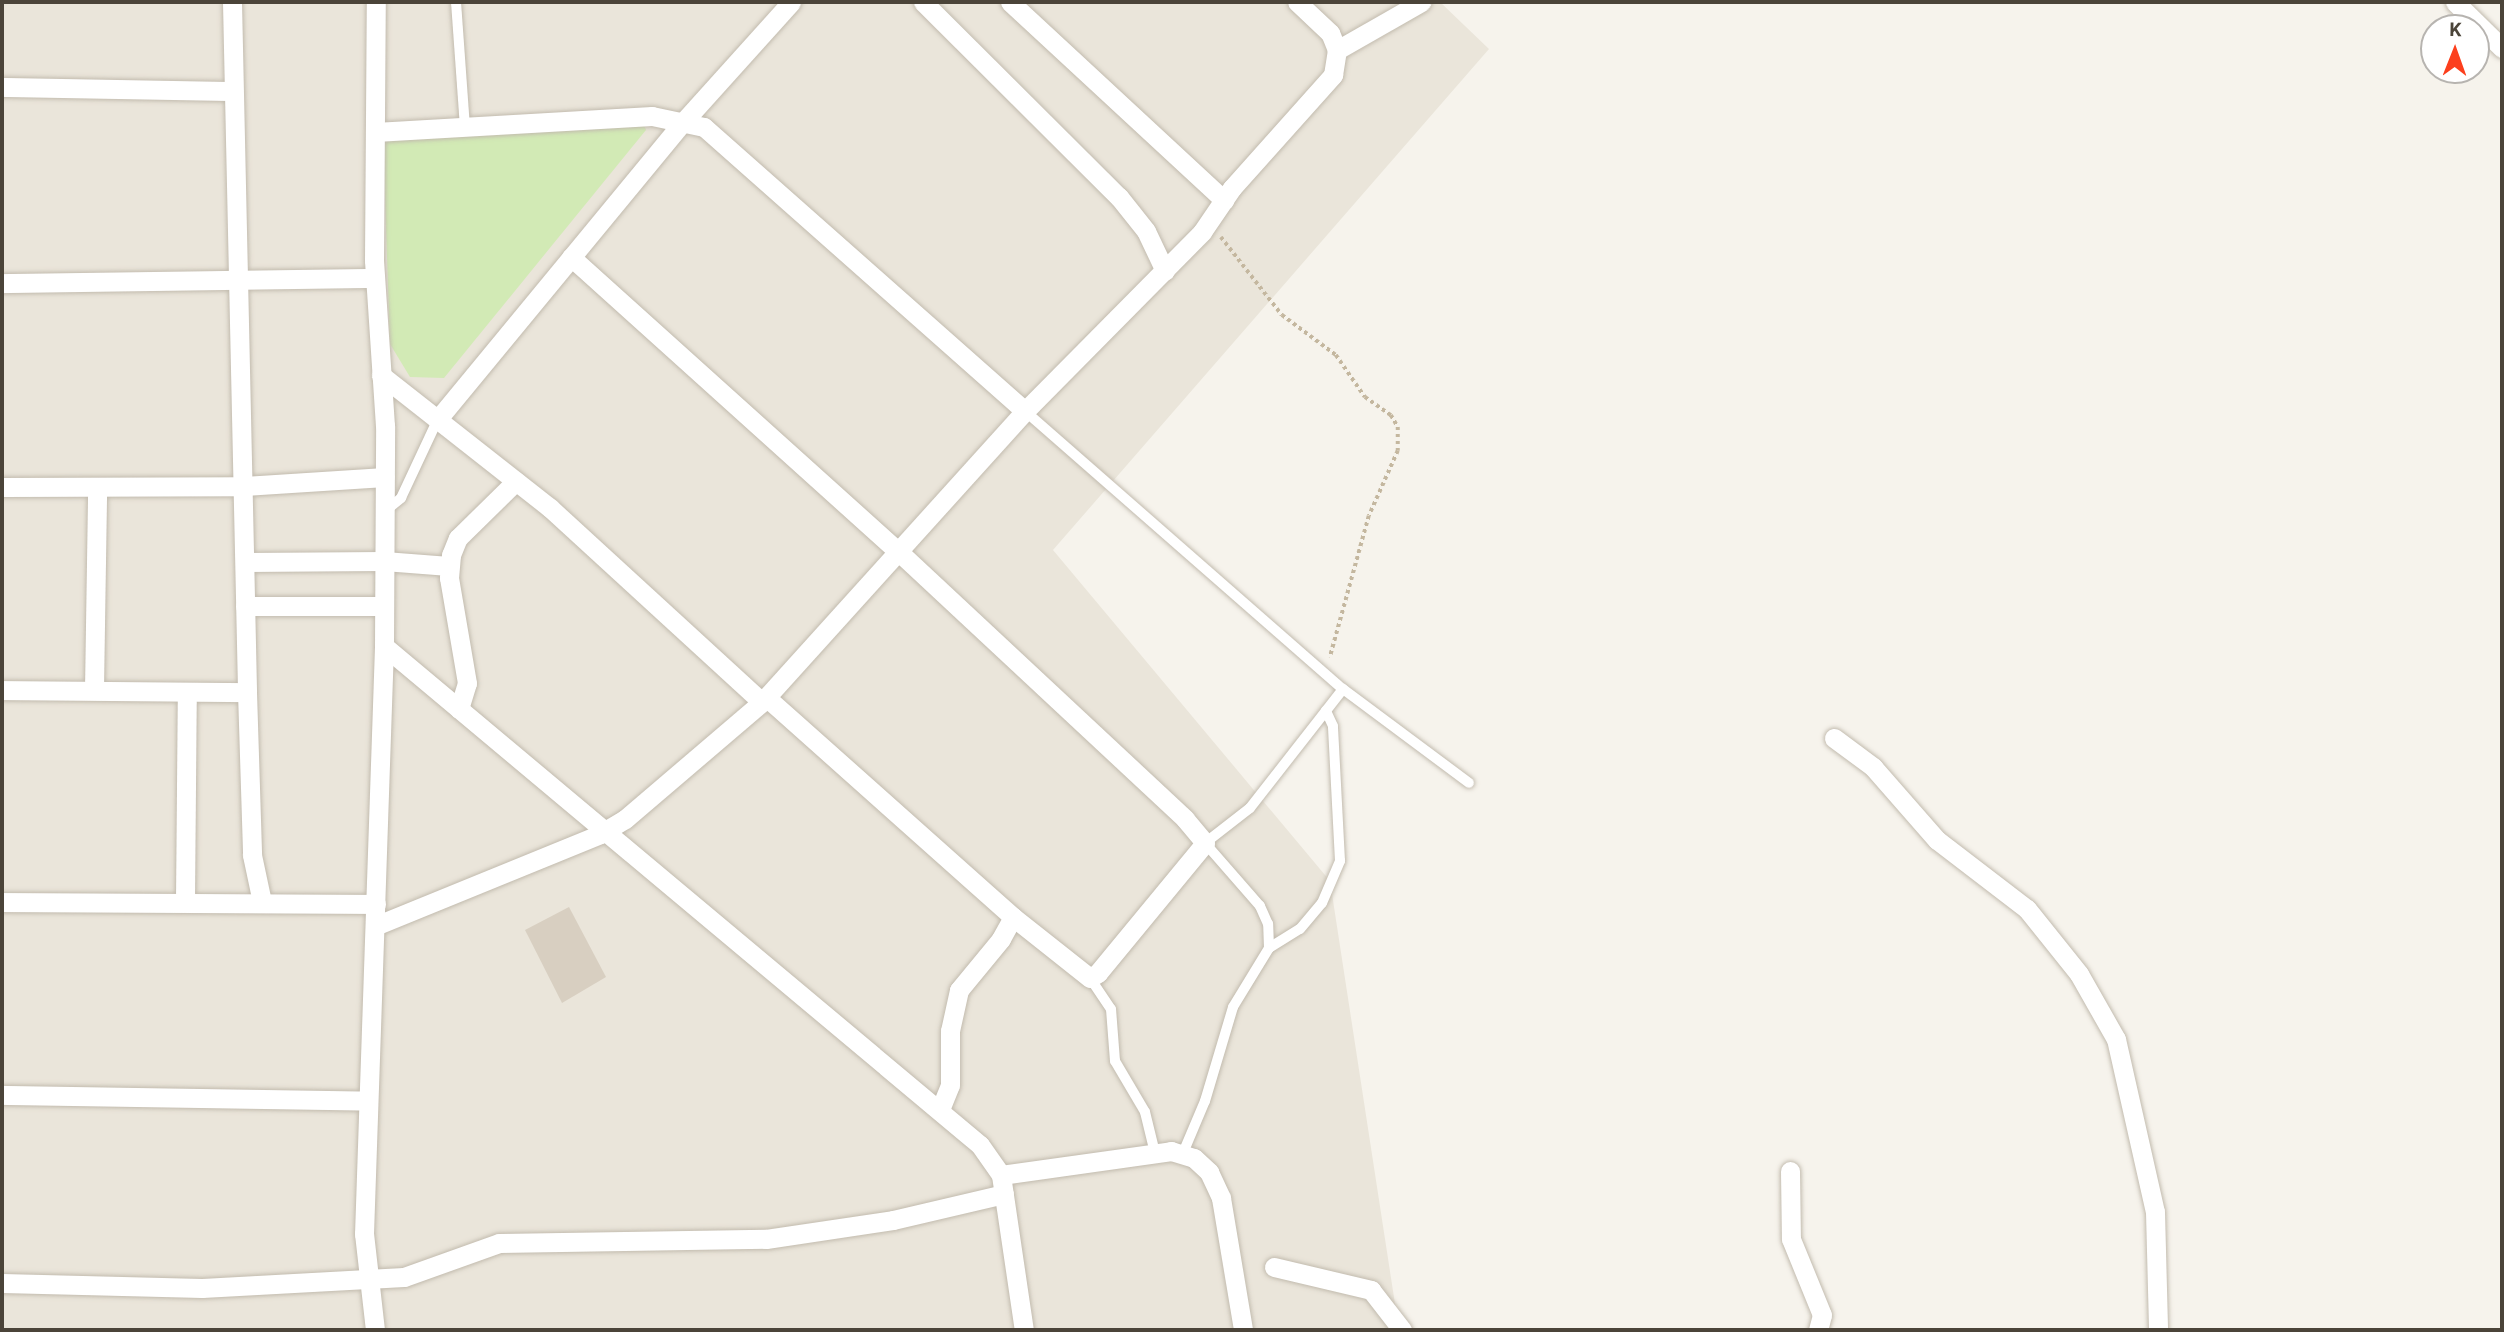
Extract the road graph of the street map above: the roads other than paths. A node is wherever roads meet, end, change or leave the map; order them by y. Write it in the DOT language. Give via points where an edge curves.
graph roads {
  1 [pos="232,2"];
  2 [pos="376,2"];
  3 [pos="456,2"];
  4 [pos="791,2"];
  5 [pos="923,2"];
  6 [pos="1010,2"];
  7 [pos="1297,2"];
  8 [pos="1421,2"];
  9 [pos="2455,2"];
  10 [pos="2502,48"];
  11 [pos="1338,50"];
  12 [pos="2,87"];
  13 [pos="233,91"];
  14 [pos="684,121"];
  15 [pos="465,129"];
  16 [pos="375,132"];
  17 [pos="1224,200"];
  18 [pos="571,257"];
  19 [pos="1165,271"];
  20 [pos="375,278"];
  21 [pos="239,283"];
  22 [pos="2,284"];
  23 [pos="382,375"];
  24 [pos="1025,411"];
  25 [pos="438,419"];
  26 [pos="385,477"];
  27 [pos="516,481"];
  28 [pos="244,486"];
  29 [pos="2,487"];
  30 [pos="97,489"];
  31 [pos="385,512"];
  32 [pos="899,551"];
  33 [pos="384,561"];
  34 [pos="244,562"];
  35 [pos="449,566"];
  36 [pos="245,606"];
  37 [pos="384,606"];
  38 [pos="384,646"];
  39 [pos="1343,689"];
  40 [pos="2,690"];
  41 [pos="94,690"];
  42 [pos="187,692"];
  43 [pos="247,692"];
  44 [pos="764,699"];
  45 [pos="459,709"];
  46 [pos="1326,711"];
  47 [pos="1834,738"];
  48 [pos="1469,783"];
  49 [pos="605,831"];
  50 [pos="1205,843"];
  51 [pos="185,901"];
  52 [pos="2,902"];
  53 [pos="262,902"];
  54 [pos="376,904"];
  55 [pos="1013,917"];
  56 [pos="375,926"];
  57 [pos="1269,948"];
  58 [pos="1090,978"];
  59 [pos="2,1095"];
  60 [pos="366,1101"];
  61 [pos="940,1110"];
  62 [pos="1155,1153"];
  63 [pos="1183,1153"];
  64 [pos="1790,1171"];
  65 [pos="1003,1184"];
  66 [pos="1274,1266"];
  67 [pos="369,1280"];
  68 [pos="2,1283"];
  69 [pos="375,1330"];
  70 [pos="1024,1330"];
  71 [pos="1243,1330"];
  72 [pos="1402,1330"];
  73 [pos="1818,1330"];
  74 [pos="2158,1330"];
  1 -- 13 [label="street"];
  2 -- 16 [label="street"];
  3 -- 15 [label="lane"];
  4 -- 14 [label="street"];
  5 -- 19 [label="street" via="1119,197 1146,232"];
  6 -- 17 [label="street"];
  7 -- 11 [label="street" via="1329,33"];
  8 -- 11 [label="street"];
  9 -- 10 [label="street"];
  11 -- 17 [label="street" via="1333,75"];
  12 -- 13 [label="street"];
  13 -- 21 [label="street"];
  14 -- 15 [label="street" via="652,116"];
  14 -- 18 [label="street"];
  14 -- 24 [label="street" via="704,127"];
  15 -- 16 [label="street"];
  16 -- 20 [label="street"];
  17 -- 19 [label="street"];
  18 -- 25 [label="street"];
  18 -- 32 [label="street"];
  19 -- 24 [label="street"];
  20 -- 21 [label="street"];
  20 -- 23 [label="street"];
  21 -- 22 [label="street"];
  21 -- 28 [label="street"];
  23 -- 25 [label="street"];
  23 -- 26 [label="street"];
  24 -- 32 [label="street"];
  24 -- 39 [label="lane"];
  25 -- 27 [label="street"];
  25 -- 31 [label="lane" via="401,498"];
  26 -- 28 [label="street"];
  26 -- 31 [label="street"];
  27 -- 35 [label="street" via="458,538"];
  27 -- 44 [label="street"];
  28 -- 30 [label="street"];
  28 -- 34 [label="street"];
  29 -- 30 [label="street"];
  30 -- 41 [label="street"];
  31 -- 33 [label="street"];
  32 -- 44 [label="street"];
  32 -- 50 [label="street"];
  33 -- 34 [label="street"];
  33 -- 35 [label="street"];
  33 -- 37 [label="street"];
  34 -- 36 [label="street"];
  35 -- 45 [label="street" via="467,683"];
  36 -- 37 [label="street"];
  36 -- 43 [label="street"];
  37 -- 38 [label="street"];
  38 -- 45 [label="street"];
  38 -- 54 [label="street"];
  39 -- 46 [label="lane"];
  39 -- 48 [label="lane"];
  40 -- 41 [label="street"];
  41 -- 42 [label="street"];
  42 -- 43 [label="street"];
  42 -- 51 [label="street"];
  43 -- 53 [label="street" via="252,855"];
  44 -- 49 [label="street"];
  44 -- 55 [label="street"];
  45 -- 49 [label="street"];
  46 -- 50 [label="lane" via="1250,808"];
  46 -- 57 [label="lane" via="1333,726 1340,861 1322,903 1300,929"];
  47 -- 74 [label="street" via="1873,767 1937,840 2027,909 2079,974 2116,1039 2155,1212"];
  49 -- 56 [label="street"];
  49 -- 61 [label="street"];
  50 -- 57 [label="lane" via="1260,906 1268,924"];
  50 -- 58 [label="street"];
  51 -- 52 [label="street"];
  51 -- 53 [label="street"];
  53 -- 54 [label="street"];
  54 -- 56 [label="street"];
  55 -- 58 [label="street"];
  55 -- 61 [label="street" via="959,990 951,1020 950,1085"];
  56 -- 60 [label="street"];
  57 -- 63 [label="lane" via="1233,1007 1205,1101"];
  58 -- 62 [label="lane" via="1111,1009 1115,1060 1145,1112"];
  59 -- 60 [label="street"];
  60 -- 67 [label="street" via="364,1234"];
  61 -- 65 [label="street" via="980,1145"];
  62 -- 63 [label="street"];
  62 -- 65 [label="street"];
  63 -- 71 [label="street" via="1202,1164 1221,1198"];
  64 -- 73 [label="street" via="1791,1239 1822,1315"];
  65 -- 67 [label="street" via="893,1220 766,1239 499,1243 404,1278"];
  65 -- 70 [label="street"];
  66 -- 72 [label="street" via="1371,1290"];
  67 -- 68 [label="street" via="202,1288"];
  67 -- 69 [label="street"];
}
